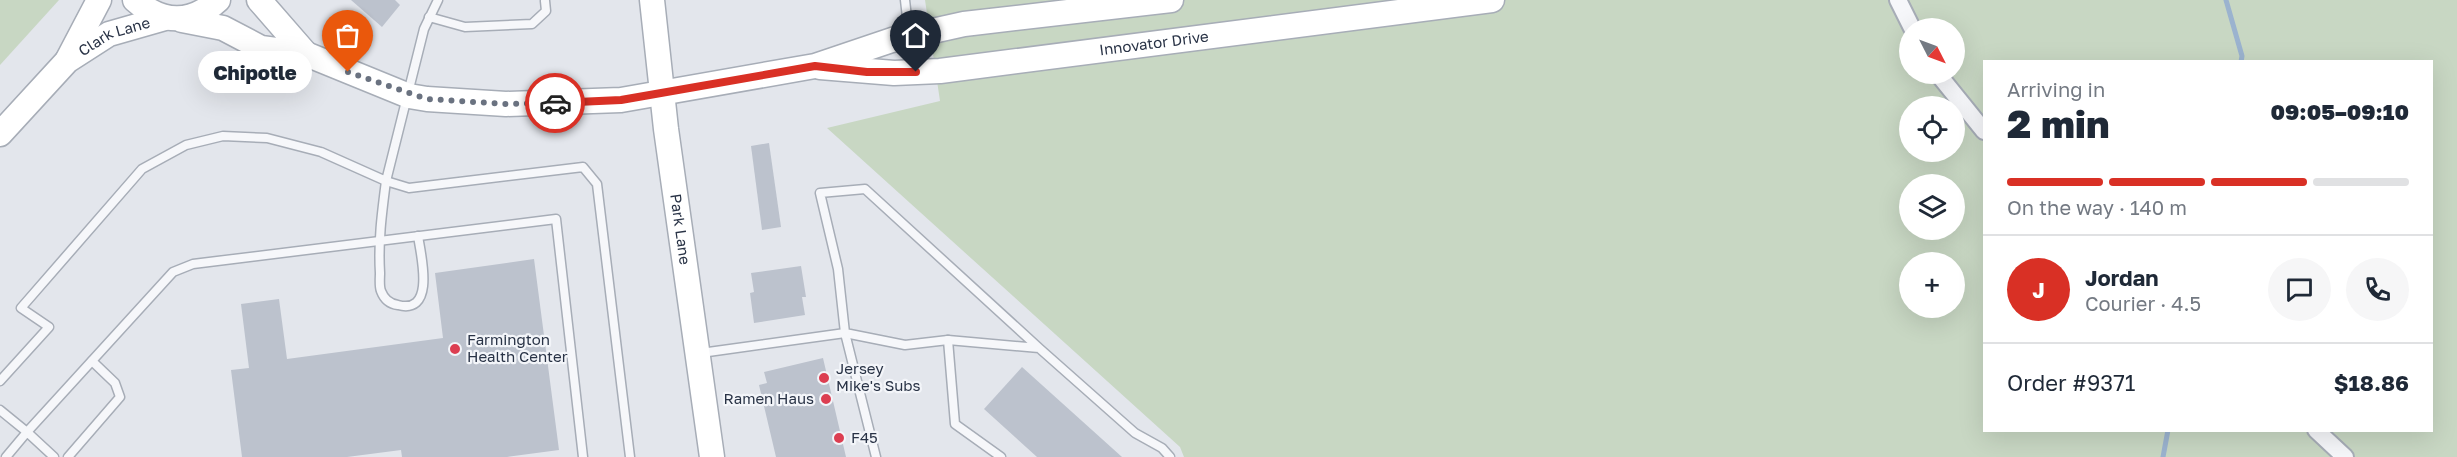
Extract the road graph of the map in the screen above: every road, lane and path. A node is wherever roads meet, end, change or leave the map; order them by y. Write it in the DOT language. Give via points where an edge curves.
graph roads {
  1 [pos="99,0"];
  2 [pos="135,0"];
  3 [pos="218,0"];
  4 [pos="259,0"];
  5 [pos="438,0"];
  6 [pos="652,0"];
  7 [pos="905,0"];
  8 [pos="1171,0"];
  9 [pos="1492,0"];
  10 [pos="1898,0"];
  11 [pos="545,1"];
  12 [pos="429,17"];
  13 [pos="1907,18"];
  14 [pos="173,19"];
  15 [pos="910,36"];
  16 [pos="306,54"];
  17 [pos="67,62"];
  18 [pos="815,66"];
  19 [pos="1946,84"];
  20 [pos="662,94"];
  21 [pos="410,96"];
  22 [pos="1983,130"];
  23 [pos="0,134"];
  24 [pos="386,181"];
  25 [pos="418,236"];
  26 [pos="378,241"];
  27 [pos="845,333"];
  28 [pos="948,340"];
  29 [pos="1039,348"];
  30 [pos="697,354"];
  31 [pos="92,361"];
  32 [pos="0,381"];
  33 [pos="0,411"];
  34 [pos="27,432"];
  35 [pos="2318,432"];
  36 [pos="1162,448"];
  37 [pos="6,457"];
  38 [pos="54,457"];
  39 [pos="68,457"];
  40 [pos="583,457"];
  41 [pos="630,457"];
  42 [pos="712,457"];
  43 [pos="876,457"];
  44 [pos="1001,457"];
  45 [pos="1154,457"];
  46 [pos="1170,457"];
  47 [pos="2345,457"];
  1 -- 17 [label="main road, Clark Lane"];
  2 -- 14 [label="main road"];
  3 -- 14 [label="main road, Clark Lane" via="199,14"];
  4 -- 16 [label="main road"];
  5 -- 12 [label="lane"];
  6 -- 20 [label="main road, Park Lane"];
  7 -- 15 [label="lane"];
  8 -- 15 [label="main road, Innovator Drive" via="986,21"];
  9 -- 18 [label="main road, Innovator Drive" via="940,71 894,73"];
  10 -- 13 [label="street"];
  11 -- 12 [label="lane" via="546,11 532,24 465,27"];
  12 -- 21 [label="lane"];
  14 -- 16 [label="main road" via="223,28 261,48"];
  14 -- 17 [label="main road, Clark Lane" via="109,34"];
  15 -- 18 [label="main road, Innovator Drive"];
  16 -- 21 [label="main road, Innovator Drive"];
  17 -- 23 [label="main road, Clark Lane"];
  18 -- 20 [label="main road, Innovator Drive"];
  19 -- 22 [label="street"];
  20 -- 21 [label="main road, Innovator Drive" via="608,101 506,104"];
  20 -- 30 [label="main road, Park Lane"];
  21 -- 24 [label="lane"];
  24 -- 26 [label="lane"];
  24 -- 32 [label="lane" via="321,152 267,138 223,136 186,145 142,169 21,308 49,327"];
  24 -- 41 [label="lane" via="409,188 583,167 597,184"];
  25 -- 26 [label="lane"];
  25 -- 26 [label="lane" via="424,282 421,296 414,304 401,306 389,303 381,291"];
  25 -- 40 [label="lane" via="556,219"];
  26 -- 31 [label="lane" via="193,264 173,272"];
  27 -- 28 [label="lane" via="904,345"];
  27 -- 29 [label="lane" via="838,269 820,193 865,189"];
  27 -- 30 [label="lane"];
  27 -- 43 [label="lane"];
  28 -- 29 [label="lane"];
  28 -- 44 [label="lane" via="955,424"];
  29 -- 36 [label="lane" via="1135,433"];
  30 -- 42 [label="main road, Park Lane"];
  31 -- 34 [label="lane"];
  31 -- 39 [label="lane" via="115,383 120,397"];
  33 -- 34 [label="lane"];
  34 -- 37 [label="lane"];
  34 -- 38 [label="lane"];
  35 -- 47 [label="street"];
  36 -- 45 [label="lane"];
  36 -- 46 [label="lane"];
}
